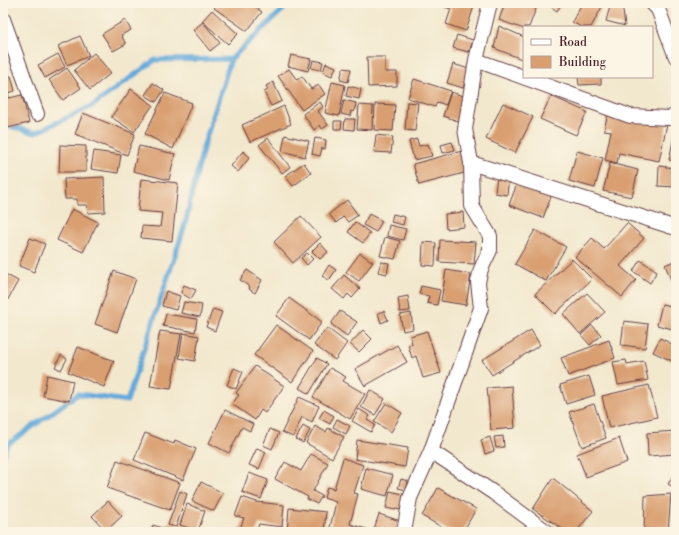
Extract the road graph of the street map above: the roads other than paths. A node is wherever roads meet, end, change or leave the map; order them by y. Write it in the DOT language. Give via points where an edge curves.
graph roads {
  1 [pos="490,3"];
  2 [pos="652,3"];
  3 [pos="3,19"];
  4 [pos="676,57"];
  5 [pos="476,60"];
  6 [pos="523,77"];
  7 [pos="526,78"];
  8 [pos="37,114"];
  9 [pos="676,115"];
  10 [pos="471,163"];
  11 [pos="676,228"];
  12 [pos="431,451"];
  13 [pos="404,532"];
  14 [pos="547,532"];
  1 -- 5 [label="street"];
  2 -- 4 [label="street" via="658,10"];
  3 -- 8 [label="street"];
  5 -- 6 [label="street"];
  5 -- 10 [label="street" via="465,128"];
  7 -- 9 [label="street" via="630,116 669,118"];
  10 -- 11 [label="street"];
  10 -- 12 [label="street" via="472,206 490,236 490,250 478,282 481,308"];
  12 -- 13 [label="street" via="410,498"];
  12 -- 14 [label="street"];
}
